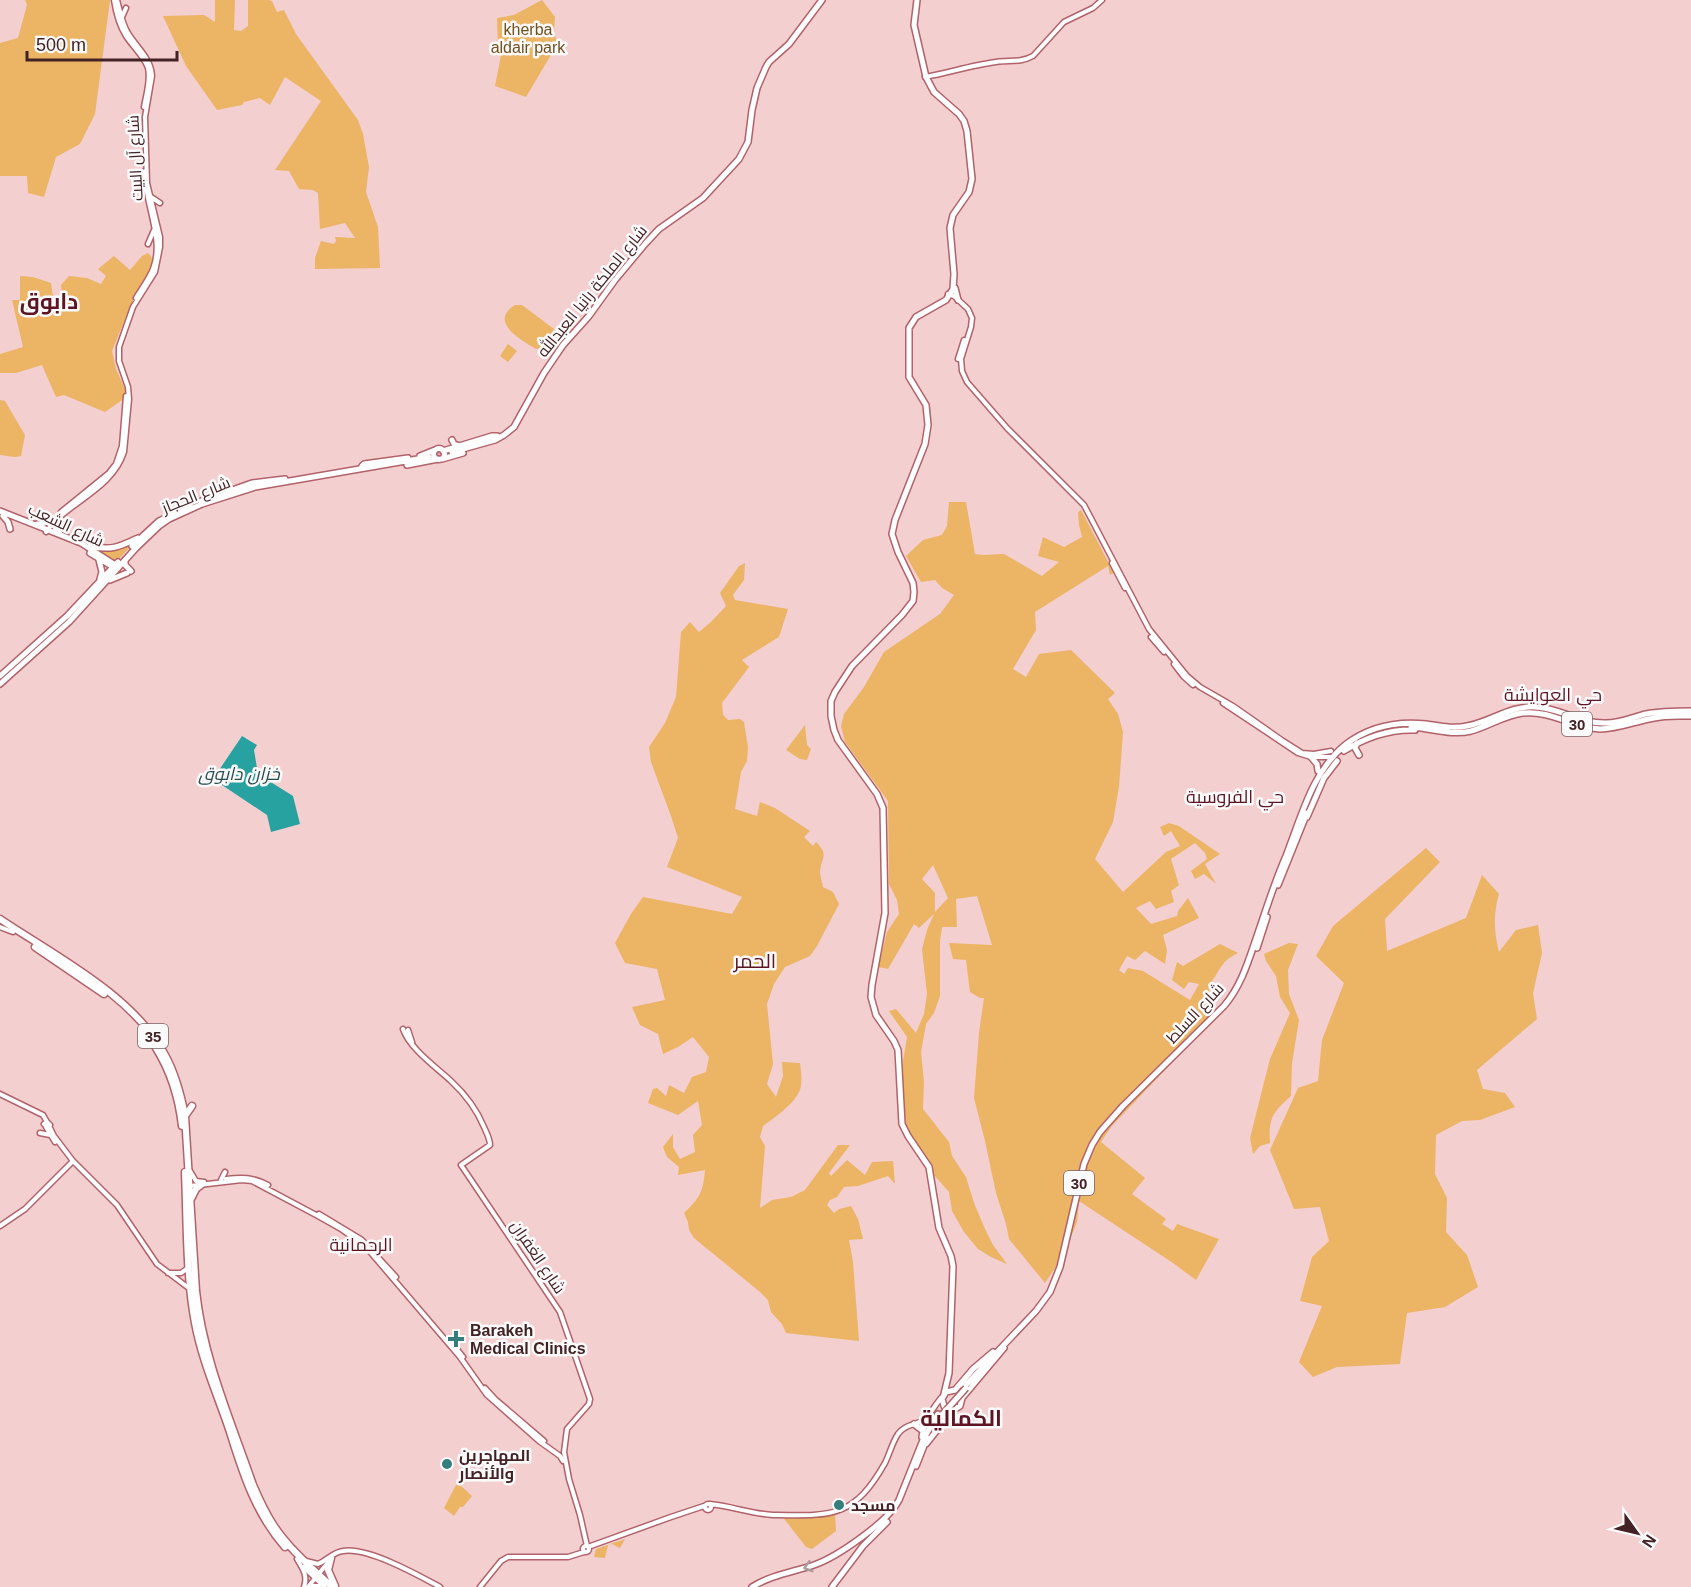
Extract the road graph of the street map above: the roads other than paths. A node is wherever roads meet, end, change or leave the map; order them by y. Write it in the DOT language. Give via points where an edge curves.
graph roads {
  1 [pos="822,0"];
  2 [pos="916,0"];
  3 [pos="1102,0"];
  4 [pos="116,1"];
  5 [pos="122,18"];
  6 [pos="925,77"];
  7 [pos="136,186"];
  8 [pos="145,190"];
  9 [pos="150,197"];
  10 [pos="153,212"];
  11 [pos="154,230"];
  12 [pos="157,249"];
  13 [pos="954,286"];
  14 [pos="949,295"];
  15 [pos="958,301"];
  16 [pos="498,437"];
  17 [pos="452,440"];
  18 [pos="459,446"];
  19 [pos="435,450"];
  20 [pos="443,451"];
  21 [pos="451,451"];
  22 [pos="429,457"];
  23 [pos="440,459"];
  24 [pos="362,468"];
  25 [pos="1,514"];
  26 [pos="55,519"];
  27 [pos="20,522"];
  28 [pos="32,524"];
  29 [pos="45,530"];
  30 [pos="61,535"];
  31 [pos="142,536"];
  32 [pos="86,546"];
  33 [pos="98,558"];
  34 [pos="125,560"];
  35 [pos="116,567"];
  36 [pos="102,583"];
  37 [pos="1163,649"];
  38 [pos="0,676"];
  39 [pos="0,684"];
  40 [pos="1691,711"];
  41 [pos="1691,716"];
  42 [pos="1426,724"];
  43 [pos="1434,730"];
  44 [pos="1374,731"];
  45 [pos="1358,743"];
  46 [pos="1337,747"];
  47 [pos="1344,751"];
  48 [pos="1329,755"];
  49 [pos="1359,755"];
  50 [pos="1311,757"];
  51 [pos="1337,761"];
  52 [pos="1318,771"];
  53 [pos="1296,835"];
  54 [pos="1284,871"];
  55 [pos="1276,880"];
  56 [pos="0,921"];
  57 [pos="12,929"];
  58 [pos="406,1030"];
  59 [pos="0,1094"];
  60 [pos="192,1106"];
  61 [pos="42,1115"];
  62 [pos="185,1116"];
  63 [pos="48,1124"];
  64 [pos="40,1133"];
  65 [pos="50,1136"];
  66 [pos="72,1162"];
  67 [pos="189,1168"];
  68 [pos="225,1172"];
  69 [pos="221,1180"];
  70 [pos="201,1185"];
  71 [pos="188,1186"];
  72 [pos="190,1200"];
  73 [pos="0,1226"];
  74 [pos="355,1239"];
  75 [pos="369,1250"];
  76 [pos="189,1265"];
  77 [pos="167,1273"];
  78 [pos="190,1290"];
  79 [pos="1004,1346"];
  80 [pos="948,1378"];
  81 [pos="954,1390"];
  82 [pos="944,1395"];
  83 [pos="962,1398"];
  84 [pos="944,1406"];
  85 [pos="953,1410"];
  86 [pos="925,1421"];
  87 [pos="914,1424"];
  88 [pos="923,1431"];
  89 [pos="921,1447"];
  90 [pos="564,1455"];
  91 [pos="568,1476"];
  92 [pos="584,1534"];
  93 [pos="859,1539"];
  94 [pos="587,1541"];
  95 [pos="603,1542"];
  96 [pos="596,1544"];
  97 [pos="863,1546"];
  98 [pos="586,1549"];
  99 [pos="365,1554"];
  100 [pos="331,1558"];
  101 [pos="300,1559"];
  102 [pos="316,1575"];
  103 [pos="307,1587"];
  104 [pos="318,1587"];
  105 [pos="326,1587"];
  106 [pos="334,1587"];
  107 [pos="440,1587"];
  108 [pos="480,1587"];
  109 [pos="752,1587"];
  110 [pos="832,1587"];
  1 -- 16 [label="main road, شارع الملكة رانيا العبدالله" via="766,67 741,153 708,190 656,228 564,339 514,424"];
  2 -- 6 [label="main road" via="914,25"];
  3 -- 6 [label="street" via="1064,22 1028,59"];
  4 -- 5 [label="street, شارع آل البيت"];
  4 -- 5 [label="street" via="126,8"];
  4 -- 8 [label="street, شارع آل البيت" via="123,31 148,71 142,127"];
  5 -- 9 [label="street, شارع آل البيت" via="127,32 149,62 152,74 145,123"];
  6 -- 13 [label="main road" via="934,92 963,118 967,131 972,179 969,192 953,215 950,231"];
  6 -- 14 [label="main road" via="930,90 961,120 969,169 968,187 948,225 952,282"];
  7 -- 8 [label="street"];
  8 -- 11 [label="street, شارع آل البيت"];
  9 -- 10 [label="street, شارع آل البيت"];
  9 -- 10 [label="street" via="160,203"];
  10 -- 26 [label="street, شارع آل البيت" via="160,243 156,268 132,310 118,352 129,399 123,456 108,478"];
  11 -- 12 [label="street, شارع آل البيت"];
  11 -- 12 [label="street" via="149,245"];
  12 -- 26 [label="street, شارع آل البيت" via="153,269 133,303 117,348 126,400 119,458 110,473"];
  13 -- 14 [label="main road"];
  13 -- 15 [label="main road"];
  14 -- 15 [label="main road"];
  14 -- 80 [label="main road" via="914,319 908,334 909,376 927,408 927,434 892,530 913,582 913,601 848,671 833,694 831,709 838,740 884,808 885,916 871,997 876,1015 897,1050 903,1124 929,1167 939,1228 953,1262"];
  15 -- 37 [label="street" via="970,320 958,359 963,381 1083,508 1146,629"];
  16 -- 18 [label="main road"];
  16 -- 21 [label="main road" via="483,447"];
  17 -- 18 [label="main road"];
  18 -- 21 [label="main road"];
  19 -- 20 [label="main road"];
  19 -- 22 [label="main road"];
  19 -- 23 [label="main road" via="434,457"];
  20 -- 21 [label="main road"];
  20 -- 23 [label="main road"];
  21 -- 23 [label="main road"];
  22 -- 23 [label="main road"];
  22 -- 24 [label="main road"];
  24 -- 31 [label="main road, شارع الحجاز" via="263,481 234,489 171,513"];
  24 -- 34 [label="main road, شارع الحجاز" via="255,487 202,504 164,522"];
  25 -- 27 [label="main road, شارع الشعب"];
  25 -- 27 [label="main road" via="10,528"];
  25 -- 28 [label="main road, شارع الشعب"];
  26 -- 28 [label="main road"];
  26 -- 29 [label="street, شارع آل البيت"];
  26 -- 30 [label="main road"];
  27 -- 29 [label="main road, شارع الشعب"];
  28 -- 29 [label="main road, شارع الشعب"];
  29 -- 30 [label="main road, شارع الشعب"];
  29 -- 33 [label="main road, شارع الشعب"];
  30 -- 32 [label="main road, شارع الشعب"];
  31 -- 32 [label="main road" via="113,548"];
  31 -- 35 [label="main road, شارع الحجاز"];
  32 -- 35 [label="main road, شارع الشعب"];
  33 -- 35 [label="main road, شارع الشعب"];
  33 -- 36 [label="main road"];
  34 -- 35 [label="main road, شارع الحجاز"];
  34 -- 36 [label="main road" via="129,572"];
  35 -- 36 [label="main road, شارع الحجاز"];
  36 -- 38 [label="main road, شارع الحجاز"];
  36 -- 39 [label="main road, شارع الحجاز" via="69,622"];
  37 -- 48 [label="street" via="1196,684 1288,744 1306,754"];
  37 -- 50 [label="street" via="1196,687 1292,750"];
  40 -- 42 [label="main road, شارع السلط / 30" via="1662,712 1605,723 1526,706 1468,726"];
  41 -- 43 [label="main road, شارع السلط / 30" via="1660,717 1601,729 1547,714 1524,712 1470,731"];
  42 -- 44 [label="main road, شارع السلط / 30" via="1401,724"];
  42 -- 46 [label="main road" via="1406,720 1378,724"];
  43 -- 44 [label="main road, شارع السلط / 30" via="1403,727"];
  43 -- 45 [label="main road" via="1384,732"];
  44 -- 53 [label="main road, شارع السلط / 30" via="1346,744 1326,765 1316,780"];
  45 -- 47 [label="main road"];
  45 -- 49 [label="main road" via="1355,748"];
  48 -- 50 [label="street"];
  48 -- 52 [label="main road"];
  50 -- 52 [label="main road"];
  51 -- 54 [label="main road" via="1321,784"];
  52 -- 55 [label="main road"];
  53 -- 54 [label="main road, شارع السلط / 30"];
  53 -- 55 [label="main road, شارع السلط / 30"];
  54 -- 79 [label="main road, شارع السلط / 30" via="1236,995 1111,1123 1094,1148 1085,1168 1056,1288 1041,1311"];
  55 -- 79 [label="main road, شارع السلط / 30" via="1232,996 1123,1106 1095,1141 1083,1167 1054,1285 1040,1307"];
  56 -- 57 [label="highway, 35"];
  57 -- 62 [label="highway, 35" via="129,1008 154,1037 170,1065"];
  57 -- 71 [label="highway, 35" via="118,1005 154,1044 168,1071 179,1107"];
  58 -- 90 [label="street, شارع الغفران" via="405,1035 481,1119 490,1143 461,1165 560,1312 590,1396 589,1404 567,1429"];
  59 -- 61 [label="street"];
  60 -- 62 [label="highway"];
  61 -- 63 [label="street"];
  61 -- 63 [label="street"];
  62 -- 67 [label="highway, 35"];
  63 -- 65 [label="street"];
  63 -- 66 [label="street"];
  64 -- 65 [label="street"];
  65 -- 66 [label="street"];
  66 -- 73 [label="street" via="29,1205"];
  66 -- 77 [label="street" via="117,1205 152,1258"];
  67 -- 69 [label="street" via="199,1182"];
  67 -- 71 [label="highway, 35"];
  68 -- 69 [label="street"];
  69 -- 90 [label="street" via="257,1180 362,1240 458,1350 491,1395"];
  70 -- 71 [label="street"];
  70 -- 72 [label="highway"];
  70 -- 74 [label="street" via="252,1181"];
  71 -- 72 [label="highway, 35"];
  71 -- 76 [label="highway, 35"];
  72 -- 101 [label="highway, 35" via="197,1308 210,1361 259,1498 273,1525"];
  74 -- 75 [label="street"];
  74 -- 75 [label="street" via="359,1251"];
  75 -- 91 [label="street" via="487,1395 560,1456"];
  76 -- 77 [label="street" via="181,1274"];
  76 -- 78 [label="highway, 35"];
  77 -- 78 [label="street"];
  78 -- 101 [label="highway, 35" via="201,1349 248,1486 267,1524"];
  79 -- 81 [label="main road" via="982,1361"];
  79 -- 83 [label="main road"];
  79 -- 89 [label="main road, شارع السلط / 30, bridge" via="939,1415"];
  80 -- 81 [label="main road"];
  80 -- 82 [label="main road"];
  81 -- 82 [label="main road"];
  81 -- 83 [label="main road"];
  82 -- 84 [label="main road"];
  82 -- 86 [label="street"];
  83 -- 85 [label="main road" via="960,1406"];
  84 -- 85 [label="main road"];
  84 -- 86 [label="street" via="937,1407"];
  85 -- 89 [label="main road"];
  86 -- 87 [label="street"];
  86 -- 88 [label="main road"];
  87 -- 88 [label="main road"];
  87 -- 95 [label="street" via="900,1432 864,1494 844,1509 790,1515 707,1507"];
  88 -- 89 [label="main road"];
  89 -- 93 [label="main road, شارع السلط / 30" via="894,1510"];
  89 -- 97 [label="main road, شارع السلط / 30" via="898,1508"];
  90 -- 91 [label="street"];
  91 -- 92 [label="street"];
  92 -- 94 [label="street"];
  92 -- 98 [label="street"];
  93 -- 97 [label="main road"];
  93 -- 109 [label="main road, 30, one-way" via="818,1564"];
  94 -- 96 [label="street"];
  94 -- 98 [label="street"];
  95 -- 96 [label="street"];
  95 -- 98 [label="street"];
  96 -- 98 [label="street"];
  97 -- 110 [label="main road, 30"];
  98 -- 108 [label="street" via="573,1556 508,1557"];
  99 -- 100 [label="street" via="343,1553"];
  99 -- 101 [label="street" via="342,1551 318,1564"];
  99 -- 107 [label="street"];
  100 -- 102 [label="street"];
  100 -- 106 [label="highway" via="328,1570"];
  101 -- 102 [label="highway, 35"];
  101 -- 103 [label="street"];
  102 -- 103 [label="street"];
  102 -- 105 [label="highway, 35"];
  102 -- 106 [label="highway, 35"];
  103 -- 104 [label="highway"];
}
